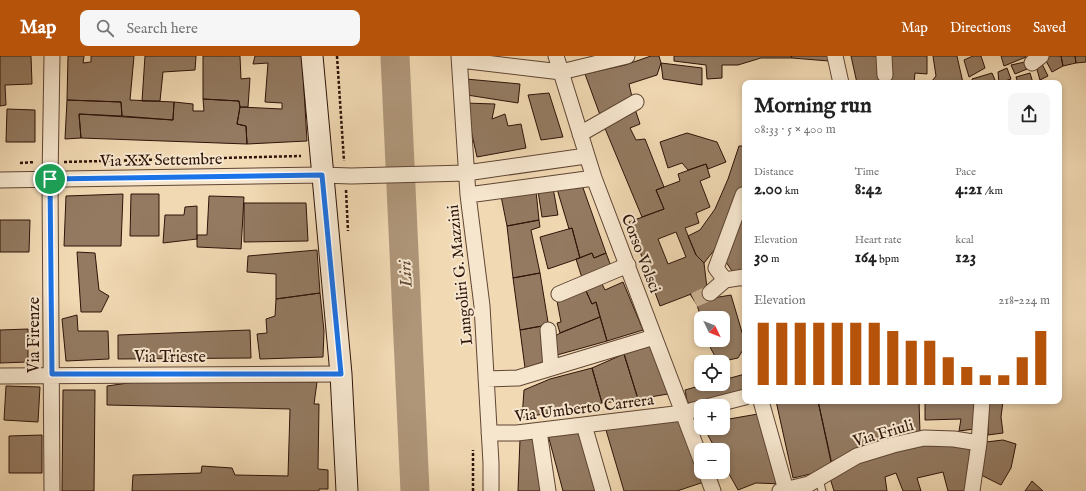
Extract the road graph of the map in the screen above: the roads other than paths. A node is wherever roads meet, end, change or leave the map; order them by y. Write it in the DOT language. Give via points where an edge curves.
graph roads {
  1 [pos="52,56"];
  2 [pos="312,56"];
  3 [pos="556,56"];
  4 [pos="627,56"];
  5 [pos="835,56"];
  6 [pos="884,56"];
  7 [pos="1032,56"];
  8 [pos="1041,56"];
  9 [pos="459,58"];
  10 [pos="561,72"];
  11 [pos="885,75"];
  12 [pos="839,80"];
  13 [pos="636,102"];
  14 [pos="580,134"];
  15 [pos="586,156"];
  16 [pos="466,173"];
  17 [pos="322,175"];
  18 [pos="594,178"];
  19 [pos="50,179"];
  20 [pos="0,180"];
  21 [pos="468,195"];
  22 [pos="742,198"];
  23 [pos="628,265"];
  24 [pos="742,277"];
  25 [pos="725,280"];
  26 [pos="710,293"];
  27 [pos="559,294"];
  28 [pos="548,330"];
  29 [pos="654,337"];
  30 [pos="551,368"];
  31 [pos="52,374"];
  32 [pos="341,374"];
  33 [pos="0,376"];
  34 [pos="486,379"];
  35 [pos="742,398"];
  36 [pos="730,401"];
  37 [pos="762,404"];
  38 [pos="982,404"];
  39 [pos="694,410"];
  40 [pos="683,413"];
  41 [pos="584,425"];
  42 [pos="539,431"];
  43 [pos="490,433"];
  44 [pos="694,443"];
  45 [pos="978,443"];
  46 [pos="709,479"];
  47 [pos="820,485"];
  48 [pos="52,491"];
  49 [pos="347,491"];
  50 [pos="492,491"];
  51 [pos="548,491"];
  52 [pos="603,491"];
  53 [pos="713,491"];
  54 [pos="783,491"];
  55 [pos="972,491"];
  1 -- 19 [label="street, Via Firenze"];
  2 -- 17 [label="main road"];
  3 -- 10 [label="street, Corso Volsci"];
  4 -- 10 [label="street"];
  5 -- 12 [label="street"];
  6 -- 11 [label="street"];
  7 -- 8 [label="street" via="1032,63"];
  9 -- 10 [label="street"];
  9 -- 16 [label="street, Lungoliri G. Mazzini"];
  10 -- 14 [label="street, Corso Volsci"];
  13 -- 14 [label="street"];
  14 -- 15 [label="street, Corso Volsci"];
  15 -- 16 [label="street, Via XX Settembre"];
  15 -- 18 [label="street, Corso Volsci"];
  16 -- 17 [label="street, Via XX Settembre"];
  16 -- 21 [label="street, Lungoliri G. Mazzini"];
  17 -- 19 [label="street, Via XX Settembre"];
  17 -- 32 [label="main road"];
  18 -- 21 [label="street"];
  18 -- 23 [label="street, Corso Volsci"];
  19 -- 20 [label="street, Via XX Settembre"];
  19 -- 31 [label="street, Via Firenze"];
  21 -- 34 [label="street, Lungoliri G. Mazzini" via="482,306"];
  22 -- 25 [label="street" via="716,268"];
  23 -- 27 [label="street"];
  23 -- 29 [label="street, Corso Volsci"];
  24 -- 25 [label="street"];
  25 -- 26 [label="street"];
  28 -- 30 [label="street"];
  29 -- 30 [label="street"];
  29 -- 40 [label="street, Corso Volsci"];
  30 -- 34 [label="street" via="518,378"];
  31 -- 32 [label="street, Via Trieste"];
  31 -- 33 [label="street, Via Trieste"];
  31 -- 48 [label="street, Via Firenze"];
  32 -- 49 [label="main road"];
  34 -- 43 [label="street, Lungoliri G. Mazzini"];
  35 -- 36 [label="street"];
  37 -- 54 [label="street"];
  38 -- 45 [label="street"];
  39 -- 40 [label="street, Via Umberto Carrera"];
  40 -- 41 [label="street, Via Umberto Carrera"];
  40 -- 44 [label="street, Corso Volsci"];
  41 -- 42 [label="street, Via Umberto Carrera"];
  41 -- 52 [label="street"];
  42 -- 43 [label="street, Via Umberto Carrera"];
  42 -- 51 [label="street"];
  43 -- 50 [label="street, Lungoliri G. Mazzini"];
  45 -- 47 [label="street, Via Friuli" via="924,438 893,445 857,456"];
  45 -- 55 [label="street"];
  46 -- 53 [label="street"];
  47 -- 54 [label="street, Via Friuli" via="809,484"];
}
